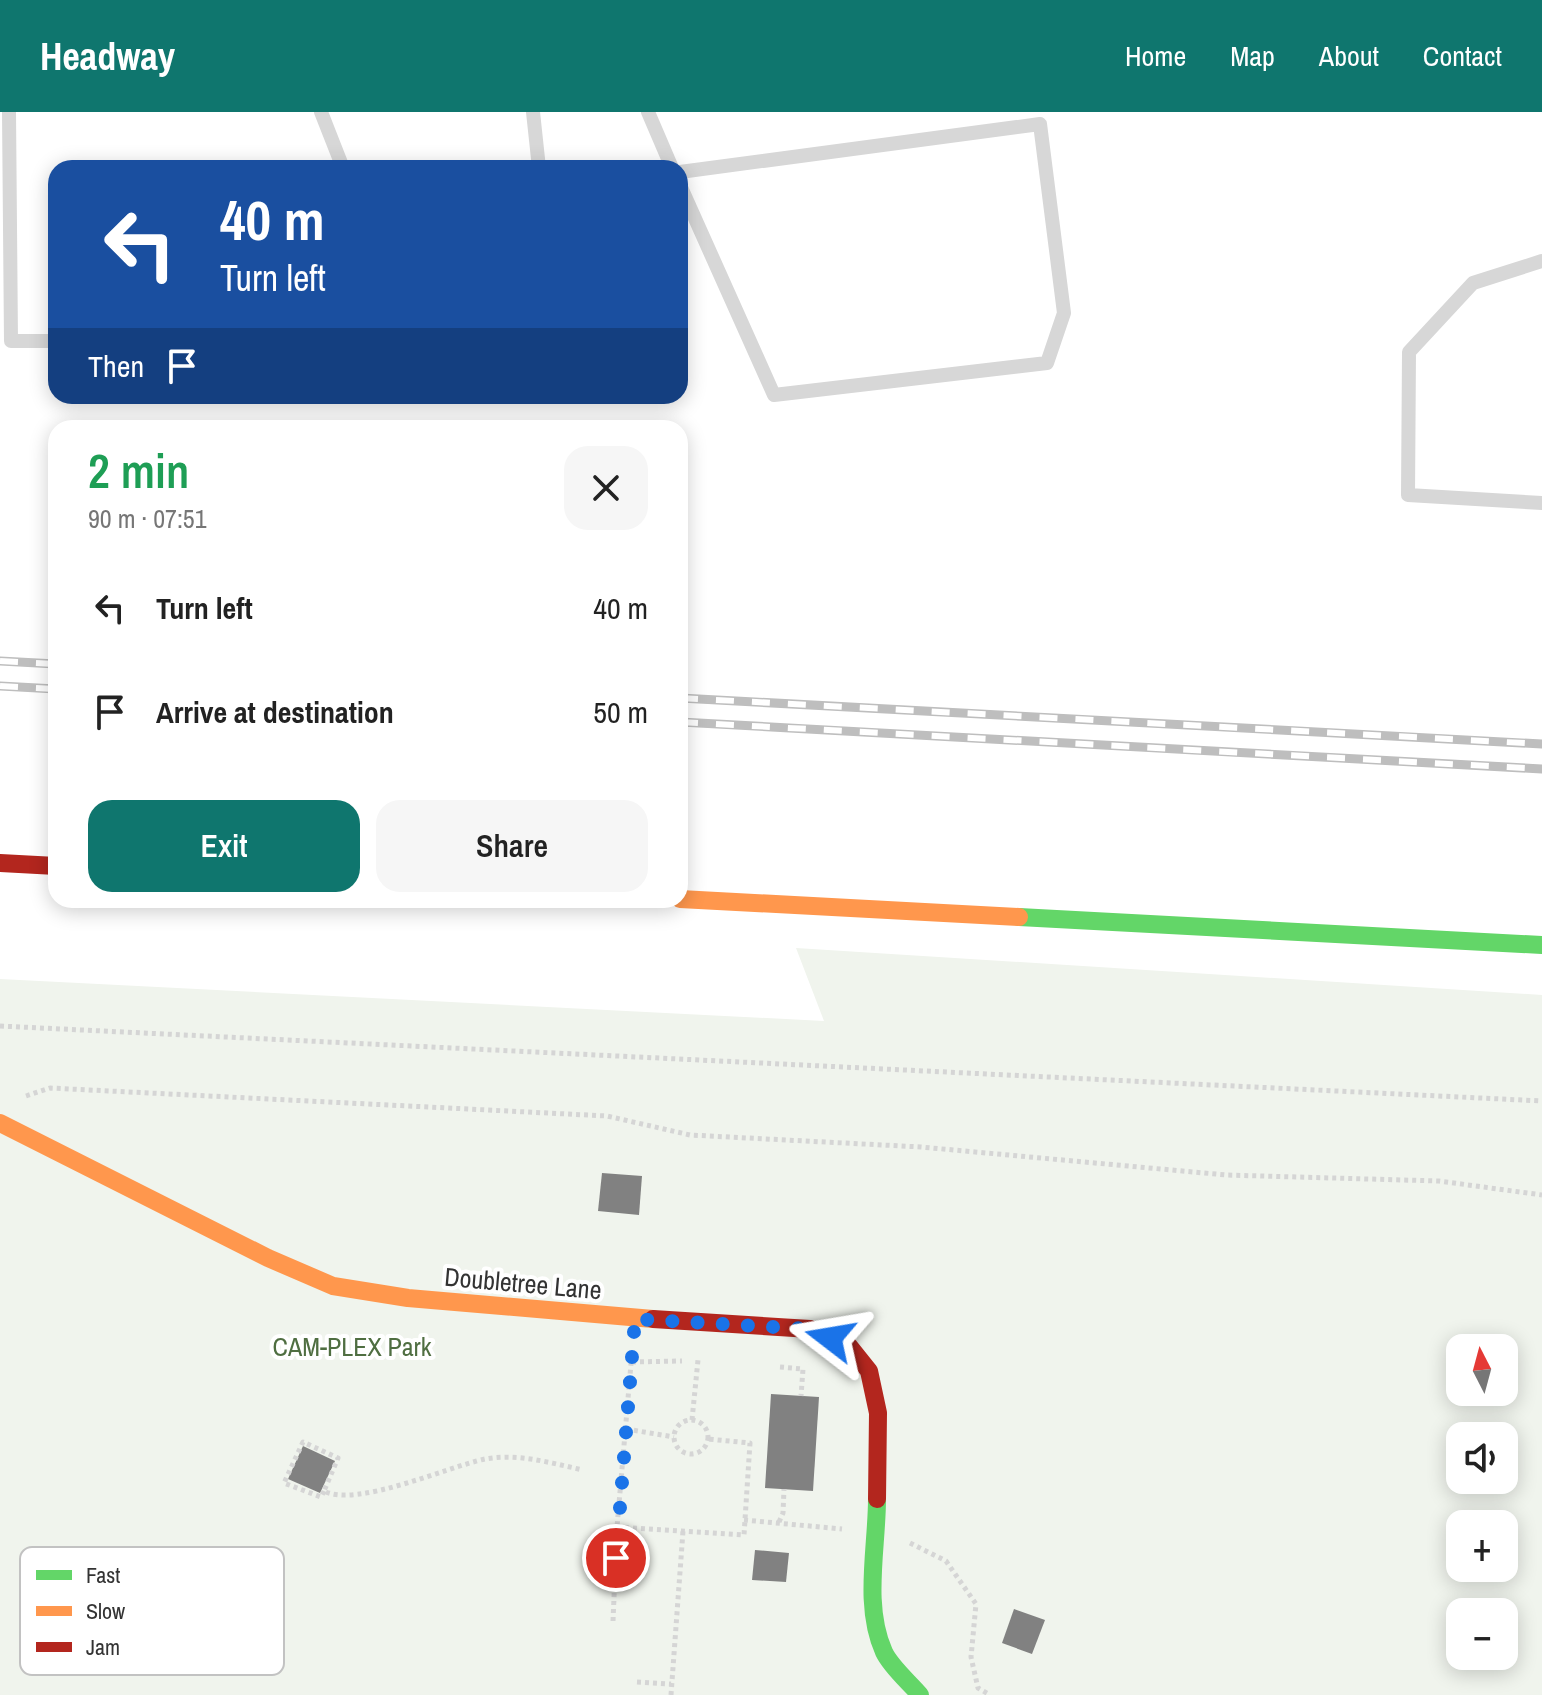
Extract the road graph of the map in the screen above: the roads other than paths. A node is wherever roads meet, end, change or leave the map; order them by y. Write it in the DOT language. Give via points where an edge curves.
graph roads {
  1 [pos="9,112"];
  2 [pos="321,112"];
  3 [pos="533,112"];
  4 [pos="648,112"];
  5 [pos="1042,118"];
  6 [pos="340,160"];
  7 [pos="538,160"];
  8 [pos="669,160"];
  9 [pos="688,171"];
  10 [pos="688,203"];
  11 [pos="1542,261"];
  12 [pos="48,341"];
  13 [pos="1542,503"];
  14 [pos="0,863"];
  15 [pos="48,866"];
  16 [pos="688,899"];
  17 [pos="1542,945"];
  18 [pos="0,1123"];
  19 [pos="920,1695"];
  1 -- 12 [label="lane" via="11,341"];
  2 -- 6 [label="lane"];
  3 -- 7 [label="lane"];
  4 -- 8 [label="lane"];
  5 -- 9 [label="lane"];
  5 -- 10 [label="lane" via="1064,313 1047,363 774,395"];
  11 -- 13 [label="lane" via="1473,283 1409,352 1408,495"];
  14 -- 15 [label="street"];
  16 -- 17 [label="street"];
  18 -- 19 [label="street, Doubletree Lane" via="333,1286 635,1319 810,1329 849,1346 869,1371 878,1413 876,1623 885,1654"];
}
